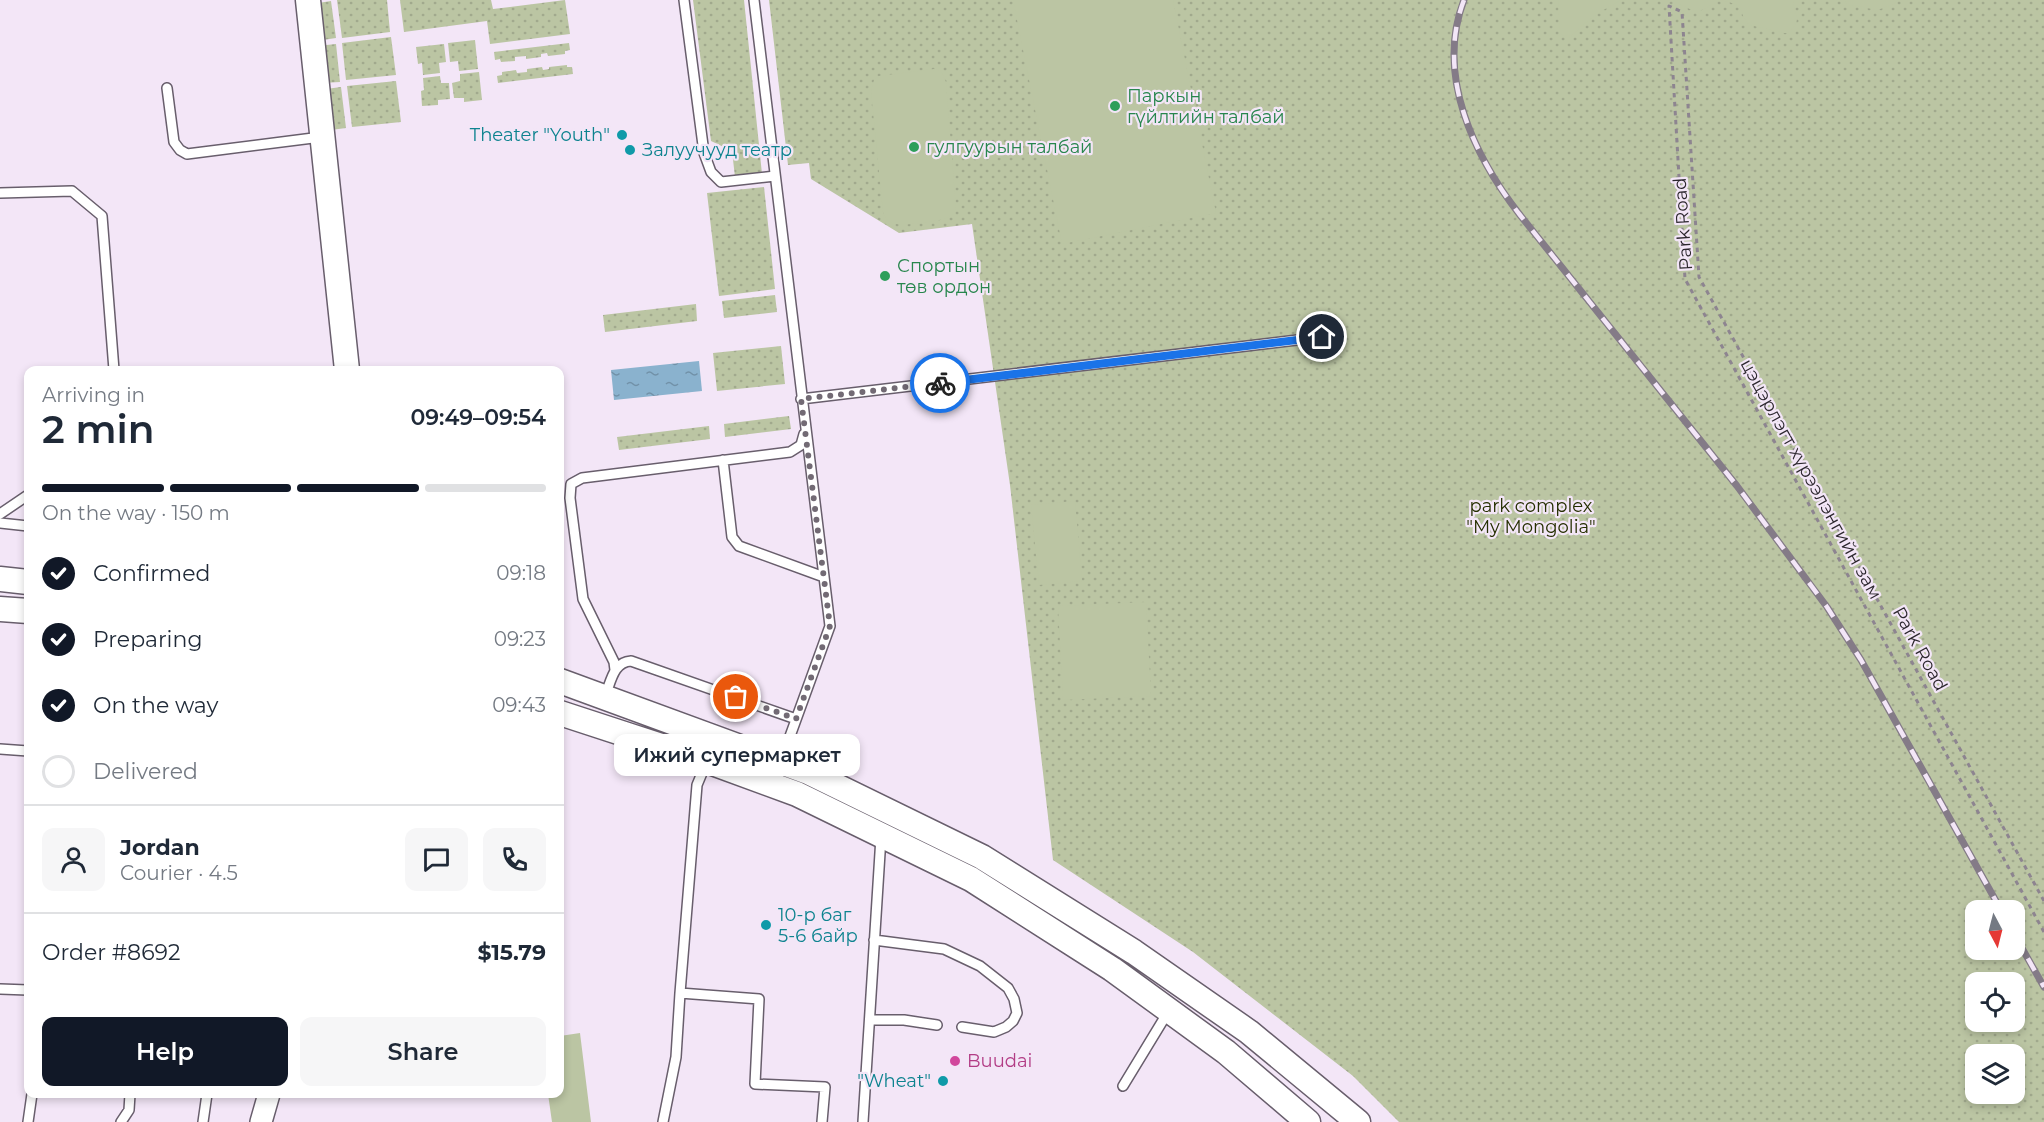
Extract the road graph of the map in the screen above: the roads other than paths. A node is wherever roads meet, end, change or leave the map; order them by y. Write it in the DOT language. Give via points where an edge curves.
graph roads {
  1 [pos="308,0"];
  2 [pos="684,0"];
  3 [pos="754,0"];
  4 [pos="167,88"];
  5 [pos="323,137"];
  6 [pos="775,176"];
  7 [pos="0,193"];
  8 [pos="1322,337"];
  9 [pos="114,366"];
  10 [pos="347,366"];
  11 [pos="801,399"];
  12 [pos="805,429"];
  13 [pos="723,460"];
  14 [pos="24,498"];
  15 [pos="0,514"];
  16 [pos="0,523"];
  17 [pos="24,526"];
  18 [pos="824,577"];
  19 [pos="0,579"];
  20 [pos="24,582"];
  21 [pos="0,609"];
  22 [pos="24,611"];
  23 [pos="615,670"];
  24 [pos="564,683"];
  25 [pos="605,698"];
  26 [pos="564,714"];
  27 [pos="796,719"];
  28 [pos="0,749"];
  29 [pos="24,751"];
  30 [pos="707,761"];
  31 [pos="781,761"];
  32 [pos="881,835"];
  33 [pos="874,940"];
  34 [pos="0,989"];
  35 [pos="24,990"];
  36 [pos="680,993"];
  37 [pos="1169,1010"];
  38 [pos="870,1020"];
  39 [pos="937,1025"];
  40 [pos="962,1027"];
  41 [pos="1123,1086"];
  42 [pos="31,1098"];
  43 [pos="130,1098"];
  44 [pos="206,1098"];
  45 [pos="267,1098"];
  46 [pos="28,1122"];
  47 [pos="122,1122"];
  48 [pos="203,1122"];
  49 [pos="261,1122"];
  50 [pos="663,1122"];
  51 [pos="822,1122"];
  52 [pos="863,1122"];
  53 [pos="1308,1122"];
  54 [pos="1358,1122"];
  1 -- 5 [label="main road"];
  2 -- 6 [label="lane" via="704,153 711,172 721,182"];
  3 -- 6 [label="lane"];
  4 -- 5 [label="lane" via="174,142 187,154"];
  5 -- 10 [label="main road"];
  6 -- 11 [label="lane"];
  7 -- 9 [label="lane" via="72,191 102,216"];
  8 -- 11 [label="lane"];
  11 -- 12 [label="lane"];
  12 -- 13 [label="lane" via="796,449"];
  12 -- 18 [label="lane"];
  13 -- 18 [label="lane" via="735,542"];
  13 -- 23 [label="lane" via="582,478 571,484 583,599"];
  14 -- 15 [label="lane"];
  16 -- 17 [label="lane"];
  18 -- 27 [label="lane" via="830,626"];
  19 -- 20 [label="main road"];
  21 -- 22 [label="main road"];
  23 -- 25 [label="lane"];
  23 -- 27 [label="lane" via="621,663 635,662"];
  24 -- 25 [label="main road"];
  25 -- 31 [label="main road"];
  26 -- 30 [label="main road"];
  27 -- 31 [label="lane"];
  28 -- 29 [label="lane"];
  30 -- 32 [label="main road" via="796,794"];
  30 -- 36 [label="lane" via="697,785"];
  31 -- 54 [label="main road" via="982,857 1114,939 1249,1032"];
  32 -- 33 [label="lane"];
  32 -- 37 [label="main road" via="971,879"];
  33 -- 38 [label="lane"];
  33 -- 40 [label="lane" via="944,949 980,966 1008,988 1017,1006 1013,1022 993,1032"];
  34 -- 35 [label="lane"];
  36 -- 50 [label="lane" via="675,1057"];
  36 -- 51 [label="lane" via="759,999 754,1084 825,1087"];
  37 -- 41 [label="lane"];
  37 -- 53 [label="main road" via="1226,1052"];
  38 -- 39 [label="lane"];
  38 -- 52 [label="lane"];
  42 -- 46 [label="lane"];
  43 -- 47 [label="lane"];
  44 -- 48 [label="lane"];
  45 -- 49 [label="street"];
}
